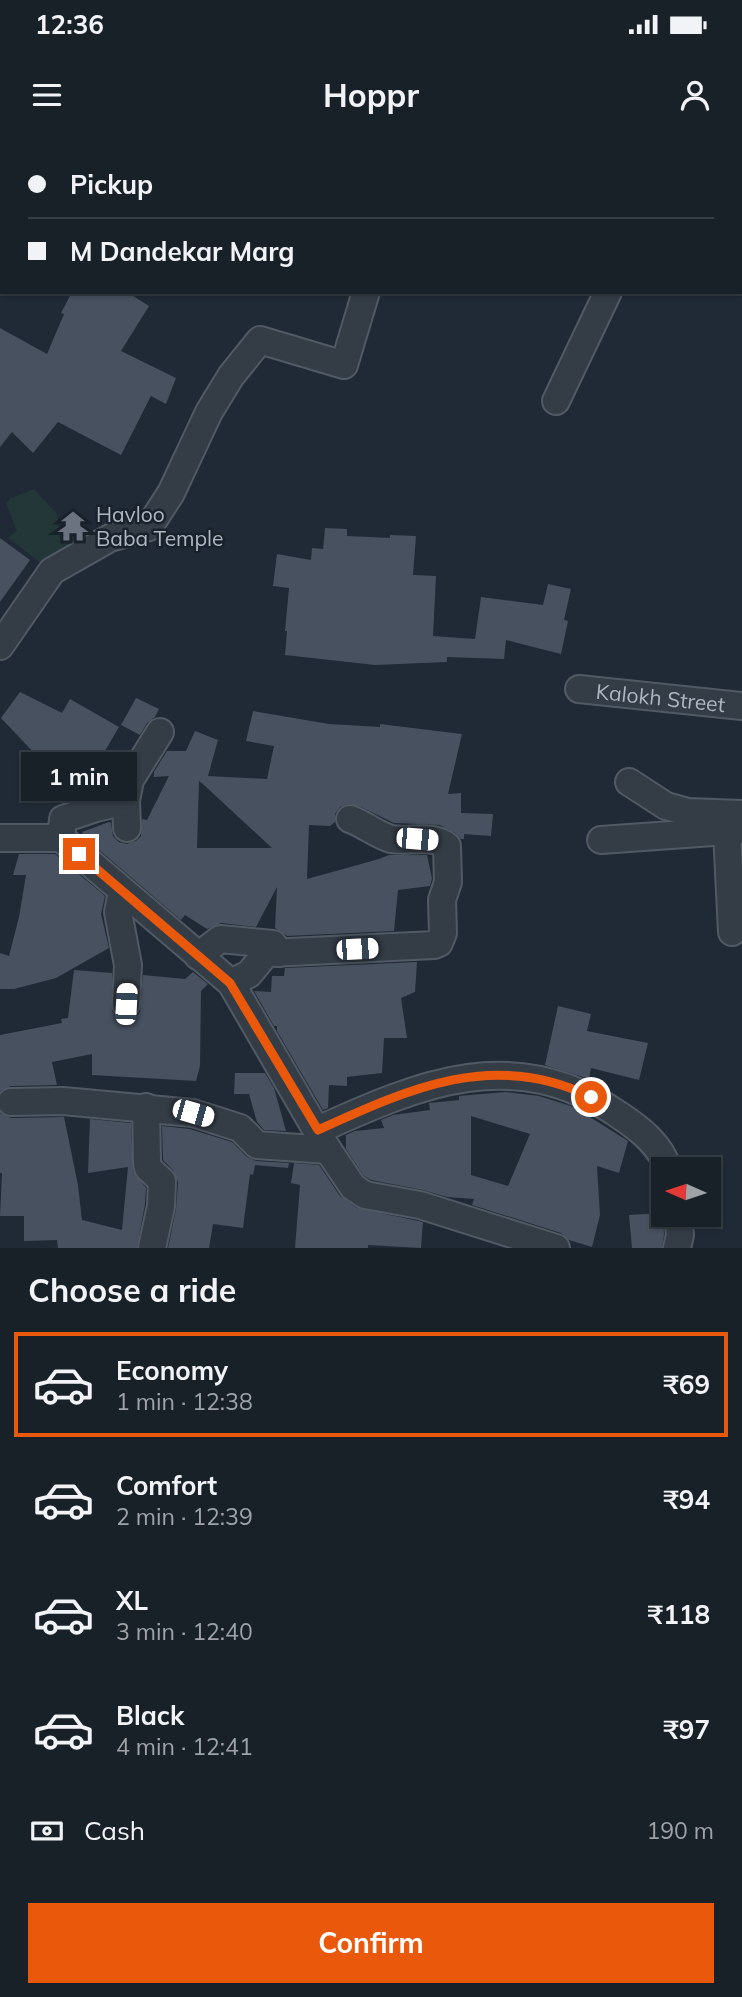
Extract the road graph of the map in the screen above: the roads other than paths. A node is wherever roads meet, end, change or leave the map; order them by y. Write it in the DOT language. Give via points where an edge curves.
graph roads {
  1 [pos="365,294"];
  2 [pos="607,294"];
  3 [pos="556,401"];
  4 [pos="0,646"];
  5 [pos="579,689"];
  6 [pos="742,706"];
  7 [pos="160,732"];
  8 [pos="629,782"];
  9 [pos="127,801"];
  10 [pos="350,819"];
  11 [pos="737,825"];
  12 [pos="127,828"];
  13 [pos="0,838"];
  14 [pos="61,838"];
  15 [pos="601,840"];
  16 [pos="122,892"];
  17 [pos="732,932"];
  18 [pos="279,953"];
  19 [pos="198,956"];
  20 [pos="230,983"];
  21 [pos="126,1004"];
  22 [pos="11,1102"];
  23 [pos="146,1107"];
  24 [pos="323,1140"];
  25 [pos="662,1157"];
  26 [pos="679,1227"];
  27 [pos="152,1248"];
  28 [pos="555,1248"];
  29 [pos="677,1248"];
  1 -- 4 [label="street" via="344,365 260,340 208,412 171,493 149,527 110,538 52,571"];
  2 -- 3 [label="street"];
  5 -- 6 [label="street, Kalokh Street"];
  7 -- 9 [label="street" via="130,780"];
  8 -- 11 [label="street" via="666,806"];
  9 -- 12 [label="street"];
  9 -- 14 [label="street" via="63,819"];
  10 -- 18 [label="street" via="387,838 440,841 447,846 448,882 439,943"];
  11 -- 15 [label="street"];
  11 -- 17 [label="street"];
  13 -- 14 [label="street"];
  14 -- 16 [label="street"];
  16 -- 19 [label="street"];
  16 -- 21 [label="street" via="118,912 128,965"];
  18 -- 19 [label="street" via="272,944 220,939"];
  18 -- 20 [label="street" via="265,955 249,974"];
  19 -- 20 [label="street"];
  20 -- 24 [label="street"];
  22 -- 23 [label="street"];
  23 -- 24 [label="street" via="235,1125 257,1145"];
  23 -- 27 [label="street" via="148,1168 162,1181"];
  24 -- 25 [label="street" via="371,1107 457,1078 487,1074 535,1077 578,1091 645,1133"];
  24 -- 28 [label="street" via="353,1187 365,1195 420,1205"];
  26 -- 29 [label="street"];
}
